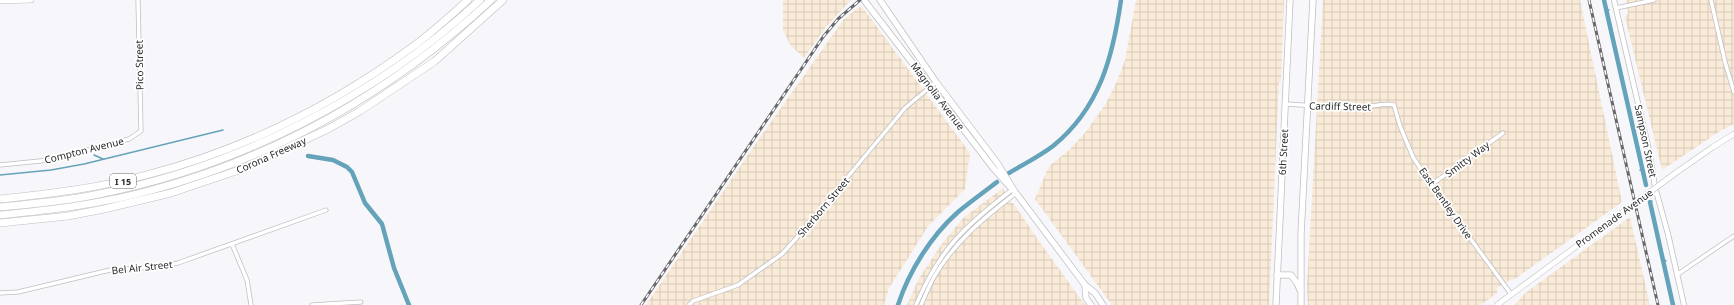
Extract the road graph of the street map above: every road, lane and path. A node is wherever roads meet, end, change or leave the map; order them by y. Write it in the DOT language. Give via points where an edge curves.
graph roads {
  1 [pos="31,0"];
  2 [pos="138,0"];
  3 [pos="468,0"];
  4 [pos="480,0"];
  5 [pos="491,0"];
  6 [pos="503,0"];
  7 [pos="864,0"];
  8 [pos="880,0"];
  9 [pos="1290,0"];
  10 [pos="1313,0"];
  11 [pos="1614,0"];
  12 [pos="1654,0"];
  13 [pos="1711,0"];
  14 [pos="0,1"];
  15 [pos="1616,8"];
  16 [pos="936,82"];
  17 [pos="931,87"];
  18 [pos="364,89"];
  19 [pos="1734,92"];
  20 [pos="1285,104"];
  21 [pos="1394,105"];
  22 [pos="318,106"];
  23 [pos="1308,106"];
  24 [pos="141,131"];
  25 [pos="1503,133"];
  26 [pos="1734,134"];
  27 [pos="0,165"];
  28 [pos="215,170"];
  29 [pos="1431,185"];
  30 [pos="1012,188"];
  31 [pos="171,193"];
  32 [pos="0,199"];
  33 [pos="0,207"];
  34 [pos="326,210"];
  35 [pos="0,215"];
  36 [pos="0,223"];
  37 [pos="1734,236"];
  38 [pos="232,244"];
  39 [pos="1678,274"];
  40 [pos="1277,275"];
  41 [pos="1085,285"];
  42 [pos="0,293"];
  43 [pos="1301,294"];
  44 [pos="1511,294"];
  45 [pos="361,302"];
  46 [pos="1276,304"];
  47 [pos="251,305"];
  48 [pos="312,305"];
  49 [pos="689,305"];
  50 [pos="916,305"];
  51 [pos="921,305"];
  52 [pos="1091,305"];
  53 [pos="1103,305"];
  54 [pos="1301,305"];
  55 [pos="1496,305"];
  56 [pos="1684,305"];
  1 -- 14 [label="main road"];
  2 -- 24 [label="street, Pico Street"];
  3 -- 22 [label="highway, I 15" via="416,44 376,72"];
  4 -- 18 [label="highway" via="426,47"];
  5 -- 28 [label="highway" via="421,59 346,109 296,136"];
  6 -- 31 [label="highway, Corona Freeway / I 15" via="435,60 360,111 328,129 239,170"];
  7 -- 17 [label="main road, Magnolia Avenue"];
  8 -- 16 [label="main road, Magnolia Avenue"];
  9 -- 20 [label="main road, 6th Street"];
  10 -- 23 [label="main road"];
  11 -- 15 [label="street, Sampson Street"];
  12 -- 15 [label="street"];
  13 -- 19 [label="street"];
  15 -- 39 [label="street, Sampson Street" via="1655,186"];
  16 -- 17 [label="street, Sherborn Street"];
  16 -- 30 [label="main road, Magnolia Avenue" via="998,164"];
  17 -- 30 [label="main road, Magnolia Avenue" via="994,170"];
  17 -- 49 [label="street, Sherborn Street" via="905,108 782,254 738,285"];
  18 -- 22 [label="highway"];
  18 -- 33 [label="highway" via="285,131 183,173 95,195"];
  20 -- 23 [label="street, Cardiff Street"];
  20 -- 40 [label="main road, 6th Street"];
  21 -- 23 [label="street, Cardiff Street" via="1389,103 1359,108"];
  21 -- 29 [label="street, East Bentley Drive" via="1407,144"];
  22 -- 32 [label="highway, I 15" via="260,136 224,151 146,176 69,191"];
  23 -- 43 [label="main road" via="1301,234"];
  24 -- 27 [label="street, Compton Avenue" via="129,139 50,160"];
  25 -- 29 [label="street, Smitty Way"];
  26 -- 44 [label="main road, Promenade Avenue, bridge" via="1677,172"];
  28 -- 31 [label="highway"];
  28 -- 35 [label="highway" via="150,191 99,202"];
  29 -- 44 [label="street, East Bentley Drive"];
  30 -- 41 [label="main road, Magnolia Avenue"];
  30 -- 50 [label="street" via="965,228 942,254"];
  30 -- 51 [label="street" via="951,253 934,277"];
  31 -- 36 [label="highway, Corona Freeway / I 15" via="68,216"];
  34 -- 38 [label="street, Bel Air Street"];
  37 -- 39 [label="street"];
  38 -- 42 [label="street, Bel Air Street" via="167,266 110,270 18,292"];
  38 -- 47 [label="street" via="247,280"];
  39 -- 56 [label="street, Sampson Street"];
  40 -- 43 [label="main road" via="1291,275"];
  40 -- 46 [label="main road, 6th Street"];
  41 -- 52 [label="main road, Magnolia Avenue" via="1086,298"];
  41 -- 53 [label="main road, Magnolia Avenue" via="1096,294"];
  43 -- 54 [label="main road"];
  44 -- 55 [label="main road, Promenade Avenue"];
  45 -- 48 [label="street"];
}
